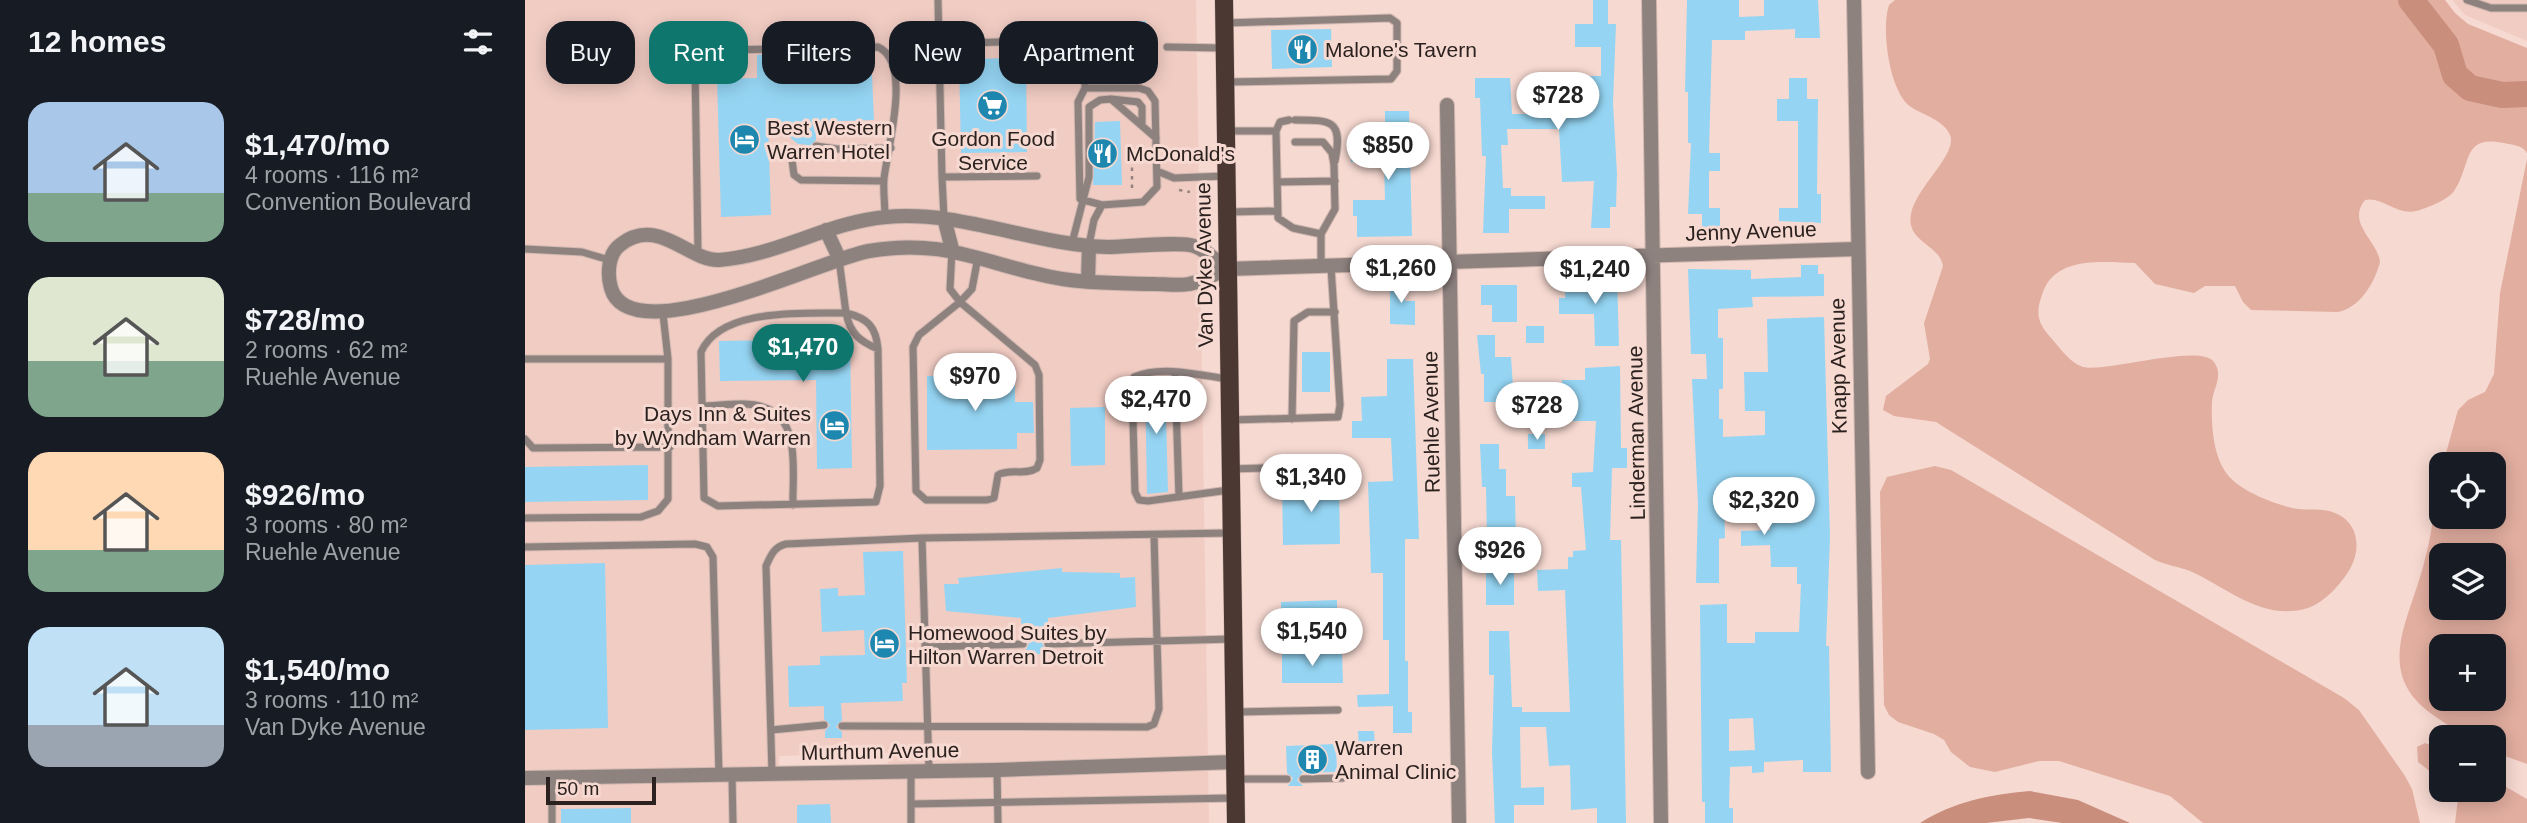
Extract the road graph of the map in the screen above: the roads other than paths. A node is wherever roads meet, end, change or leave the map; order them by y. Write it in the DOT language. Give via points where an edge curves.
graph roads {
  1 [pos="938,0"];
  2 [pos="1224,0"];
  3 [pos="1649,0"];
  4 [pos="1854,0"];
  5 [pos="2467,0"];
  6 [pos="2527,8"];
  7 [pos="938,21"];
  8 [pos="1224,23"];
  9 [pos="985,42"];
  10 [pos="999,42"];
  11 [pos="1167,47"];
  12 [pos="1224,48"];
  13 [pos="1225,82"];
  14 [pos="939,84"];
  15 [pos="1085,84"];
  16 [pos="1085,88"];
  17 [pos="1111,99"];
  18 [pos="1447,105"];
  19 [pos="1142,125"];
  20 [pos="1225,131"];
  21 [pos="1276,131"];
  22 [pos="1156,138"];
  23 [pos="1277,142"];
  24 [pos="816,146"];
  25 [pos="891,148"];
  26 [pos="803,149"];
  27 [pos="1335,165"];
  28 [pos="1157,171"];
  29 [pos="1037,176"];
  30 [pos="1226,176"];
  31 [pos="942,177"];
  32 [pos="884,181"];
  33 [pos="1335,181"];
  34 [pos="1277,182"];
  35 [pos="1083,202"];
  36 [pos="1102,205"];
  37 [pos="1277,211"];
  38 [pos="1226,212"];
  39 [pos="885,217"];
  40 [pos="944,218"];
  41 [pos="826,230"];
  42 [pos="1321,234"];
  43 [pos="1072,243"];
  44 [pos="1089,245"];
  45 [pos="525,249"];
  46 [pos="952,249"];
  47 [pos="1857,250"];
  48 [pos="698,253"];
  49 [pos="1655,255"];
  50 [pos="978,257"];
  51 [pos="838,258"];
  52 [pos="609,260"];
  53 [pos="1449,264"];
  54 [pos="1326,267"];
  55 [pos="1226,269"];
  56 [pos="1088,282"];
  57 [pos="960,302"];
  58 [pos="1335,312"];
  59 [pos="846,313"];
  60 [pos="663,314"];
  61 [pos="878,349"];
  62 [pos="525,359"];
  63 [pos="668,359"];
  64 [pos="1175,372"];
  65 [pos="1228,379"];
  66 [pos="702,406"];
  67 [pos="1292,419"];
  68 [pos="1229,420"];
  69 [pos="525,439"];
  70 [pos="670,447"];
  71 [pos="1327,466"];
  72 [pos="1230,469"];
  73 [pos="1230,490"];
  74 [pos="1179,497"];
  75 [pos="793,505"];
  76 [pos="525,519"];
  77 [pos="1231,533"];
  78 [pos="1154,535"];
  79 [pos="922,538"];
  80 [pos="525,547"];
  81 [pos="1233,639"];
  82 [pos="1157,641"];
  83 [pos="1023,644"];
  84 [pos="1048,644"];
  85 [pos="925,647"];
  86 [pos="1338,709"];
  87 [pos="1234,712"];
  88 [pos="824,725"];
  89 [pos="842,726"];
  90 [pos="929,727"];
  91 [pos="771,730"];
  92 [pos="997,770"];
  93 [pos="1235,770"];
  94 [pos="911,772"];
  95 [pos="929,772"];
  96 [pos="1868,772"];
  97 [pos="772,774"];
  98 [pos="726,775"];
  99 [pos="525,778"];
  100 [pos="552,778"];
  101 [pos="1343,778"];
  102 [pos="1287,779"];
  103 [pos="1303,779"];
  104 [pos="1235,798"];
  105 [pos="998,803"];
  106 [pos="911,804"];
  107 [pos="552,823"];
  108 [pos="733,823"];
  109 [pos="911,823"];
  110 [pos="998,823"];
  111 [pos="1236,823"];
  112 [pos="1459,823"];
  113 [pos="1661,823"];
  1 -- 7 [label="lane"];
  2 -- 8 [label="main road, Van Dyke Avenue"];
  3 -- 49 [label="street, Linderman Avenue"];
  4 -- 47 [label="street, Knapp Avenue"];
  5 -- 6 [label="lane" via="2491,8"];
  8 -- 12 [label="main road, Van Dyke Avenue"];
  8 -- 13 [label="lane" via="1390,18 1397,23 1397,71 1391,79"];
  9 -- 10 [label="lane"];
  11 -- 12 [label="lane"];
  12 -- 13 [label="main road, Van Dyke Avenue"];
  13 -- 20 [label="main road, Van Dyke Avenue"];
  14 -- 31 [label="lane"];
  15 -- 16 [label="lane"];
  16 -- 22 [label="lane" via="1148,91 1156,104"];
  16 -- 35 [label="lane" via="1078,103 1077,194"];
  17 -- 19 [label="lane"];
  17 -- 19 [label="lane" via="1138,102"];
  17 -- 35 [label="lane" via="1093,103 1088,112 1089,177"];
  18 -- 53 [label="street, Ruehle Avenue"];
  19 -- 22 [label="lane"];
  20 -- 21 [label="lane"];
  20 -- 30 [label="main road, Van Dyke Avenue"];
  21 -- 23 [label="lane"];
  21 -- 27 [label="lane" via="1280,122 1327,120 1336,128"];
  22 -- 28 [label="lane"];
  23 -- 27 [label="lane" via="1323,142"];
  23 -- 34 [label="lane"];
  24 -- 25 [label="lane"];
  25 -- 32 [label="lane"];
  25 -- 48 [label="lane" via="893,59 886,50 810,47 709,52 695,67"];
  26 -- 32 [label="lane" via="795,152 792,160 794,175 801,180"];
  27 -- 33 [label="lane"];
  28 -- 30 [label="lane" via="1174,178"];
  28 -- 36 [label="lane" via="1155,191 1143,202"];
  29 -- 31 [label="lane"];
  30 -- 38 [label="main road, Van Dyke Avenue"];
  31 -- 40 [label="lane"];
  32 -- 39 [label="lane"];
  33 -- 34 [label="lane"];
  33 -- 42 [label="lane" via="1335,209"];
  34 -- 37 [label="lane"];
  35 -- 36 [label="lane"];
  35 -- 43 [label="lane"];
  36 -- 44 [label="lane"];
  37 -- 38 [label="lane"];
  37 -- 42 [label="lane" via="1283,223"];
  38 -- 55 [label="main road, Van Dyke Avenue"];
  39 -- 40 [label="street"];
  39 -- 41 [label="street"];
  40 -- 43 [label="street"];
  40 -- 46 [label="street"];
  41 -- 48 [label="street" via="759,254 715,260"];
  41 -- 51 [label="street"];
  42 -- 54 [label="lane"];
  43 -- 44 [label="street"];
  44 -- 55 [label="street" via="1194,245"];
  44 -- 56 [label="street"];
  45 -- 52 [label="lane" via="582,252"];
  46 -- 50 [label="street"];
  46 -- 51 [label="street" via="892,249"];
  46 -- 57 [label="lane" via="950,289"];
  47 -- 49 [label="street, Jenny Avenue"];
  47 -- 96 [label="street, Knapp Avenue"];
  48 -- 52 [label="street" via="655,235 619,245"];
  49 -- 53 [label="street, Jenny Avenue"];
  49 -- 113 [label="street, Linderman Avenue"];
  50 -- 56 [label="street" via="1040,275"];
  50 -- 57 [label="lane" via="972,289"];
  51 -- 59 [label="lane"];
  51 -- 60 [label="street" via="756,289"];
  52 -- 60 [label="street" via="611,287 618,302"];
  53 -- 54 [label="street, Jenny Avenue"];
  53 -- 112 [label="street, Ruehle Avenue"];
  54 -- 55 [label="street, Jenny Avenue"];
  54 -- 58 [label="lane"];
  55 -- 56 [label="street" via="1191,284"];
  55 -- 65 [label="main road, Van Dyke Avenue"];
  57 -- 57 [label="lane" via="919,335 913,347 916,491 926,500 994,498 998,475 1030,472 1040,460 1035,365"];
  58 -- 67 [label="lane" via="1308,312 1294,321"];
  58 -- 67 [label="lane" via="1340,413 1334,418"];
  59 -- 61 [label="lane" via="849,328 863,343"];
  59 -- 61 [label="lane" via="863,317 876,332"];
  59 -- 66 [label="lane" via="767,314 723,328 705,342 701,352"];
  60 -- 63 [label="lane"];
  61 -- 75 [label="lane" via="876,502"];
  62 -- 63 [label="lane"];
  63 -- 70 [label="lane"];
  64 -- 65 [label="lane"];
  64 -- 74 [label="lane"];
  64 -- 74 [label="lane" via="1134,377 1135,492 1139,500"];
  65 -- 68 [label="main road, Van Dyke Avenue"];
  66 -- 75 [label="lane" via="762,406 786,424 791,440"];
  66 -- 75 [label="lane" via="704,498 718,506"];
  67 -- 68 [label="lane"];
  68 -- 72 [label="main road, Van Dyke Avenue"];
  69 -- 70 [label="lane" via="541,449"];
  70 -- 76 [label="lane" via="668,499 650,516"];
  71 -- 72 [label="lane"];
  72 -- 73 [label="main road, Van Dyke Avenue"];
  73 -- 74 [label="lane"];
  73 -- 77 [label="main road, Van Dyke Avenue"];
  77 -- 78 [label="lane"];
  77 -- 81 [label="main road, Van Dyke Avenue"];
  78 -- 79 [label="lane"];
  78 -- 82 [label="lane"];
  79 -- 85 [label="lane"];
  79 -- 91 [label="lane" via="778,546 767,566"];
  80 -- 98 [label="lane" via="707,547 713,557"];
  81 -- 82 [label="lane"];
  81 -- 87 [label="main road, Van Dyke Avenue"];
  82 -- 84 [label="lane"];
  82 -- 90 [label="lane" via="1158,718 1147,727"];
  83 -- 85 [label="lane"];
  85 -- 90 [label="lane"];
  86 -- 87 [label="lane"];
  87 -- 93 [label="main road, Van Dyke Avenue"];
  88 -- 91 [label="lane"];
  89 -- 90 [label="lane"];
  90 -- 95 [label="lane"];
  91 -- 97 [label="lane"];
  92 -- 93 [label="street, Murthum Avenue"];
  92 -- 95 [label="street, Murthum Avenue"];
  92 -- 105 [label="lane"];
  93 -- 102 [label="lane"];
  93 -- 104 [label="main road, Van Dyke Avenue"];
  94 -- 95 [label="street, Murthum Avenue"];
  94 -- 97 [label="street, Murthum Avenue"];
  94 -- 106 [label="lane"];
  97 -- 98 [label="street, Murthum Avenue"];
  98 -- 100 [label="street, Murthum Avenue"];
  98 -- 108 [label="lane"];
  99 -- 100 [label="street, Murthum Avenue"];
  100 -- 107 [label="lane"];
  101 -- 103 [label="lane"];
  104 -- 105 [label="lane"];
  104 -- 111 [label="main road, Van Dyke Avenue"];
  105 -- 106 [label="lane"];
  105 -- 110 [label="lane"];
  106 -- 109 [label="lane"];
}
